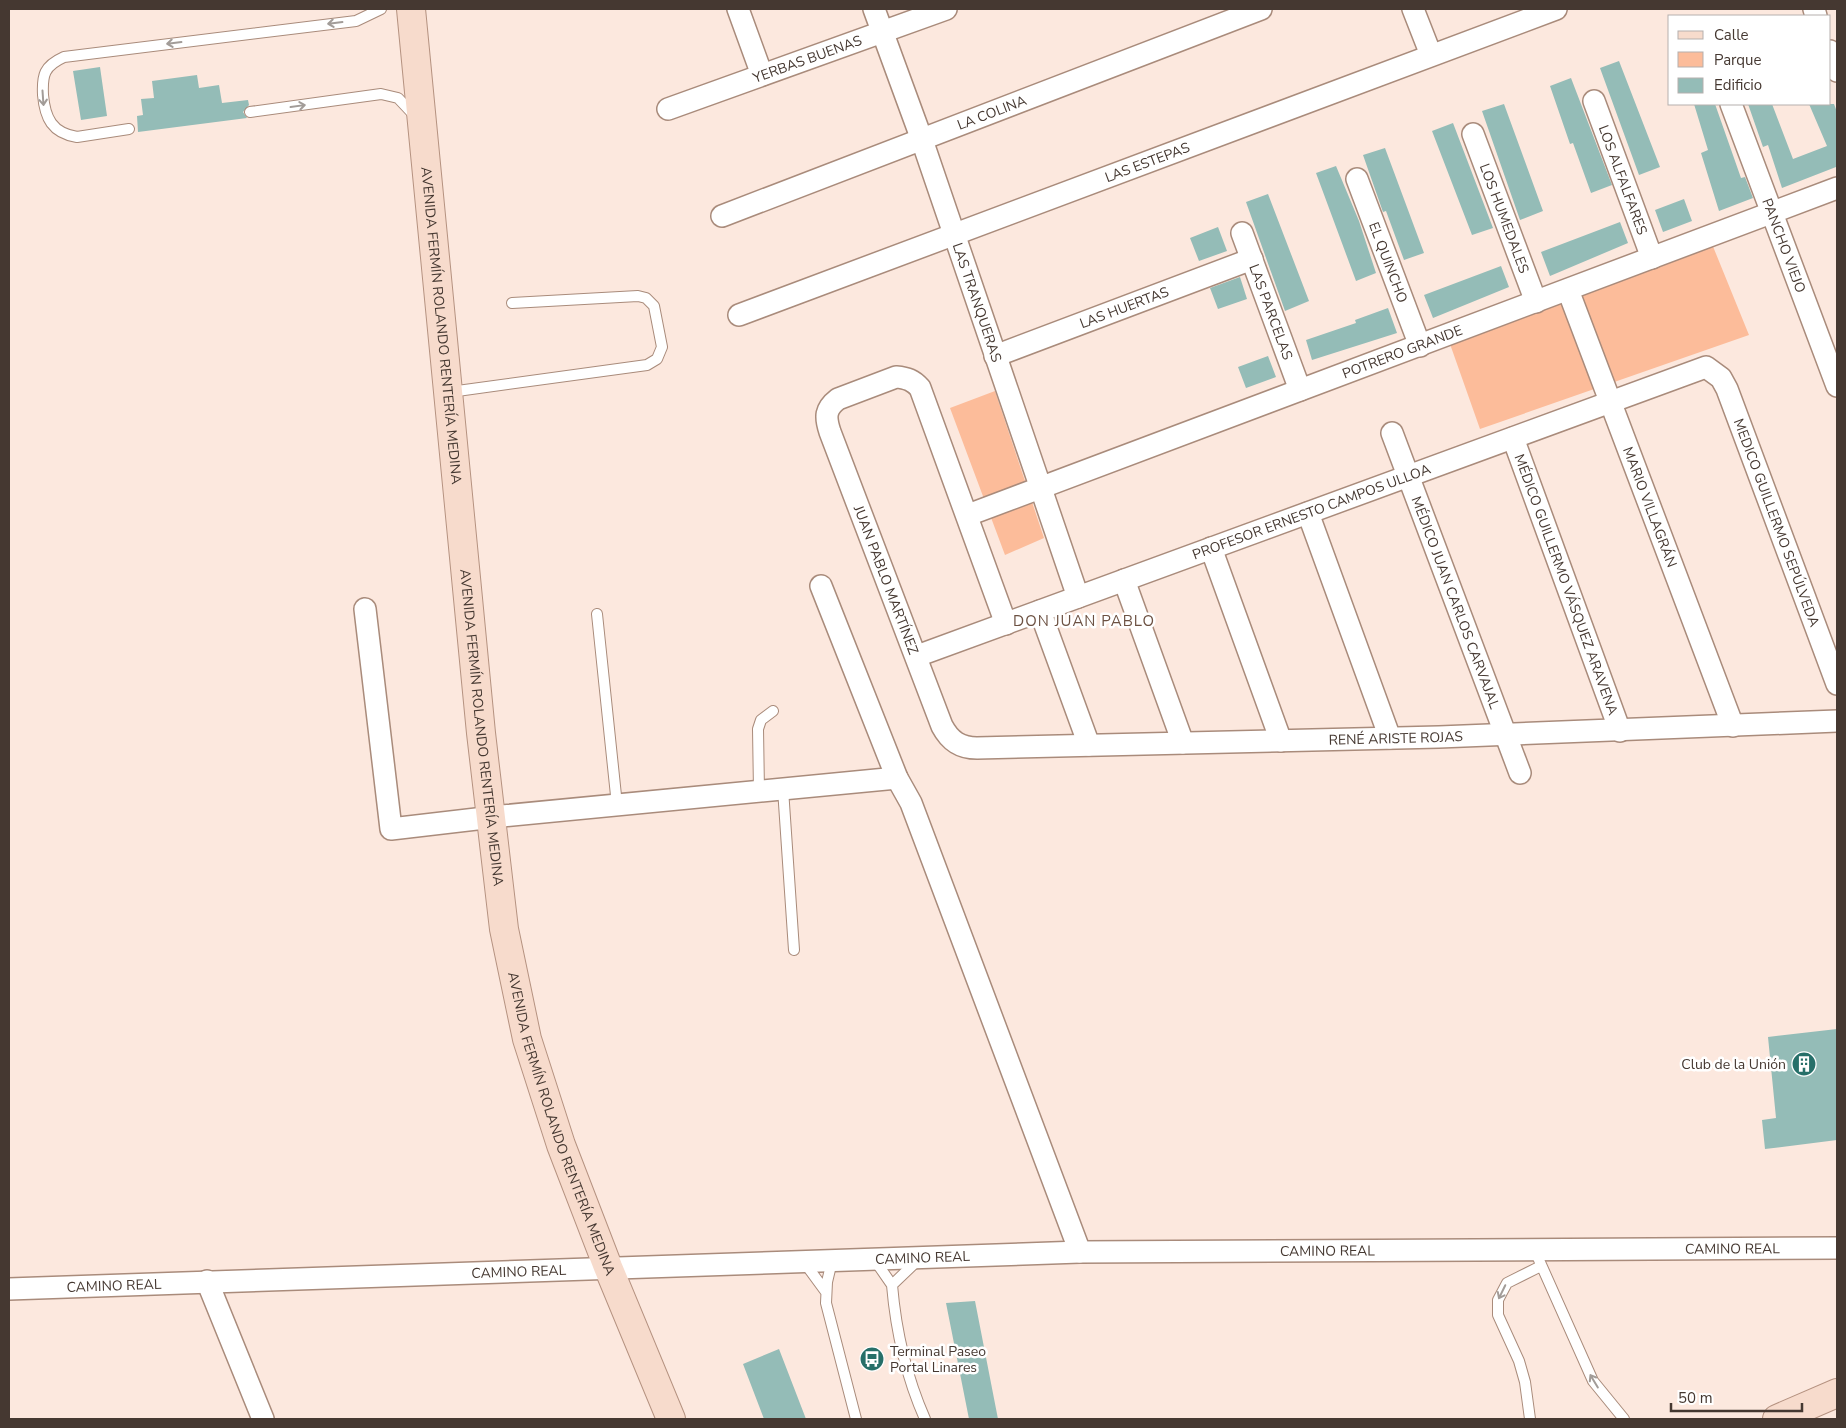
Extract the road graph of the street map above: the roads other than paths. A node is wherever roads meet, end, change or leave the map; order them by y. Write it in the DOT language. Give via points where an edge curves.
graph roads {
  1 [pos="381,9"];
  2 [pos="411,9"];
  3 [pos="738,9"];
  4 [pos="874,9"];
  5 [pos="946,9"];
  6 [pos="1261,9"];
  7 [pos="1413,9"];
  8 [pos="1556,9"];
  9 [pos="882,33"];
  10 [pos="1431,55"];
  11 [pos="1831,55"];
  12 [pos="1837,71"];
  13 [pos="762,75"];
  14 [pos="1594,101"];
  15 [pos="1732,105"];
  16 [pos="668,109"];
  17 [pos="250,112"];
  18 [pos="424,128"];
  19 [pos="129,129"];
  20 [pos="1473,134"];
  21 [pos="922,140"];
  22 [pos="1357,179"];
  23 [pos="1837,188"];
  24 [pos="1772,213"];
  25 [pos="722,216"];
  26 [pos="1242,233"];
  27 [pos="954,235"];
  28 [pos="1652,258"];
  29 [pos="1252,259"];
  30 [pos="1568,290"];
  31 [pos="1536,302"];
  32 [pos="512,303"];
  33 [pos="739,315"];
  34 [pos="1420,346"];
  35 [pos="995,356"];
  36 [pos="1706,367"];
  37 [pos="1837,386"];
  38 [pos="1300,390"];
  39 [pos="450,392"];
  40 [pos="1612,402"];
  41 [pos="1392,433"];
  42 [pos="1513,438"];
  43 [pos="1409,476"];
  44 [pos="1040,488"];
  45 [pos="1308,513"];
  46 [pos="968,515"];
  47 [pos="1212,548"];
  48 [pos="1124,580"];
  49 [pos="821,586"];
  50 [pos="1078,597"];
  51 [pos="365,609"];
  52 [pos="1040,611"];
  53 [pos="597,614"];
  54 [pos="1006,624"];
  55 [pos="917,656"];
  56 [pos="1837,684"];
  57 [pos="772,711"];
  58 [pos="1837,721"];
  59 [pos="1733,726"];
  60 [pos="1620,731"];
  61 [pos="1506,734"];
  62 [pos="1390,738"];
  63 [pos="1281,741"];
  64 [pos="956,743"];
  65 [pos="1184,743"];
  66 [pos="1089,745"];
  67 [pos="1520,773"];
  68 [pos="897,778"];
  69 [pos="783,789"];
  70 [pos="759,791"];
  71 [pos="617,805"];
  72 [pos="491,817"];
  73 [pos="794,950"];
  74 [pos="1837,1248"];
  75 [pos="1080,1252"];
  76 [pos="921,1258"];
  77 [pos="1538,1258"];
  78 [pos="874,1260"];
  79 [pos="832,1261"];
  80 [pos="804,1262"];
  81 [pos="608,1267"];
  82 [pos="207,1281"];
  83 [pos="892,1285"];
  84 [pos="9,1289"];
  85 [pos="826,1292"];
  86 [pos="1821,1405"];
  87 [pos="263,1419"];
  88 [pos="671,1419"];
  89 [pos="856,1419"];
  90 [pos="925,1419"];
  91 [pos="1530,1419"];
  92 [pos="1624,1419"];
  93 [pos="1777,1419"];
  1 -- 19 [label="lane, one-way" via="356,21 64,57 46,70 42,79 44,113 55,128 77,137"];
  2 -- 18 [label="main road, AVENIDA FERMÍN ROLANDO RENTERÍA MEDINA"];
  3 -- 13 [label="street"];
  4 -- 9 [label="street, LAS TRANQUERAS"];
  5 -- 9 [label="street, YERBAS BUENAS"];
  6 -- 21 [label="street, LA COLINA"];
  7 -- 10 [label="street"];
  8 -- 10 [label="street, LAS ESTEPAS"];
  9 -- 13 [label="street, YERBAS BUENAS"];
  9 -- 21 [label="street, LAS TRANQUERAS"];
  10 -- 27 [label="street, LAS ESTEPAS"];
  11 -- 12 [label="street"];
  13 -- 16 [label="street, YERBAS BUENAS"];
  14 -- 28 [label="street, LOS ALFALFARES"];
  15 -- 24 [label="street, PANCHO VIEJO"];
  17 -- 18 [label="lane, one-way" via="381,94 404,102"];
  18 -- 39 [label="main road, AVENIDA FERMÍN ROLANDO RENTERÍA MEDINA"];
  20 -- 31 [label="street, LOS HUMEDALES"];
  21 -- 25 [label="street, LA COLINA"];
  21 -- 27 [label="street, LAS TRANQUERAS"];
  22 -- 34 [label="street, EL QUINCHO"];
  23 -- 24 [label="street, POTRERO GRANDE"];
  24 -- 28 [label="street, POTRERO GRANDE"];
  24 -- 37 [label="street, PANCHO VIEJO"];
  26 -- 29 [label="street, LAS PARCELAS"];
  27 -- 33 [label="street, LAS ESTEPAS"];
  27 -- 35 [label="street, LAS TRANQUERAS"];
  28 -- 30 [label="street, POTRERO GRANDE"];
  29 -- 35 [label="street, LAS HUERTAS"];
  29 -- 38 [label="street, LAS PARCELAS"];
  30 -- 31 [label="street, POTRERO GRANDE"];
  30 -- 40 [label="street, MARIO VILLAGRÁN"];
  31 -- 34 [label="street, POTRERO GRANDE"];
  32 -- 39 [label="lane" via="646,298 654,306 662,347 658,358 647,365"];
  34 -- 38 [label="street, POTRERO GRANDE"];
  35 -- 44 [label="street, LAS TRANQUERAS"];
  36 -- 40 [label="street, PROFESOR ERNESTO CAMPOS ULLOA"];
  36 -- 56 [label="street, MEDICO GUILLERMO SEPÚLVEDA" via="1721,378 1727,389"];
  38 -- 44 [label="street, POTRERO GRANDE"];
  39 -- 72 [label="main road, AVENIDA FERMÍN ROLANDO RENTERÍA MEDINA"];
  40 -- 42 [label="street, PROFESOR ERNESTO CAMPOS ULLOA"];
  40 -- 59 [label="street, MARIO VILLAGRÁN"];
  41 -- 43 [label="street, MÉDICO JUAN CARLOS CARVAJAL"];
  42 -- 43 [label="street, PROFESOR ERNESTO CAMPOS ULLOA"];
  42 -- 60 [label="street, MÉDICO GUILLERMO VÁSQUEZ ARAVENA"];
  43 -- 45 [label="street, PROFESOR ERNESTO CAMPOS ULLOA"];
  43 -- 61 [label="street, MÉDICO JUAN CARLOS CARVAJAL"];
  44 -- 46 [label="street, POTRERO GRANDE"];
  44 -- 50 [label="street, LAS TRANQUERAS"];
  45 -- 47 [label="street, PROFESOR ERNESTO CAMPOS ULLOA"];
  45 -- 62 [label="street"];
  46 -- 54 [label="street"];
  46 -- 55 [label="street, JUAN PABLO MARTÍNEZ" via="925,396 915,382 896,377 838,399 831,405 826,413 830,432"];
  47 -- 48 [label="street, PROFESOR ERNESTO CAMPOS ULLOA"];
  47 -- 63 [label="street"];
  48 -- 50 [label="street, PROFESOR ERNESTO CAMPOS ULLOA"];
  48 -- 65 [label="street"];
  49 -- 68 [label="street"];
  50 -- 52 [label="street, PROFESOR ERNESTO CAMPOS ULLOA"];
  51 -- 72 [label="street" via="391,829"];
  52 -- 54 [label="street, PROFESOR ERNESTO CAMPOS ULLOA"];
  52 -- 66 [label="street"];
  53 -- 71 [label="lane"];
  54 -- 55 [label="street, PROFESOR ERNESTO CAMPOS ULLOA"];
  55 -- 64 [label="street, JUAN PABLO MARTÍNEZ" via="942,726"];
  57 -- 70 [label="lane" via="761,720 758,729"];
  58 -- 59 [label="street, RENÉ ARISTE ROJAS"];
  59 -- 60 [label="street, RENÉ ARISTE ROJAS"];
  60 -- 61 [label="street, RENÉ ARISTE ROJAS"];
  61 -- 62 [label="street, RENÉ ARISTE ROJAS"];
  61 -- 67 [label="street, MÉDICO JUAN CARLOS CARVAJAL"];
  62 -- 63 [label="street, RENÉ ARISTE ROJAS"];
  63 -- 65 [label="street, RENÉ ARISTE ROJAS"];
  64 -- 66 [label="street, RENÉ ARISTE ROJAS" via="977,748"];
  65 -- 66 [label="street, RENÉ ARISTE ROJAS"];
  68 -- 69 [label="street"];
  68 -- 75 [label="street" via="911,803"];
  69 -- 70 [label="street"];
  69 -- 73 [label="lane"];
  70 -- 71 [label="street"];
  71 -- 72 [label="street"];
  72 -- 81 [label="main road, AVENIDA FERMÍN ROLANDO RENTERÍA MEDINA" via="504,929 528,1039 561,1145"];
  74 -- 77 [label="street, CAMINO REAL"];
  75 -- 76 [label="street, CAMINO REAL"];
  75 -- 77 [label="street, CAMINO REAL"];
  76 -- 78 [label="street, CAMINO REAL"];
  76 -- 83 [label="lane"];
  77 -- 91 [label="lane, one-way" via="1507,1283 1498,1300 1498,1315 1525,1382"];
  92 -- 77 [label="lane, one-way" via="1593,1381"];
  78 -- 79 [label="street, CAMINO REAL"];
  78 -- 83 [label="lane"];
  79 -- 80 [label="street, CAMINO REAL"];
  79 -- 85 [label="lane"];
  80 -- 81 [label="street, CAMINO REAL" via="638,1269"];
  80 -- 85 [label="lane"];
  81 -- 82 [label="street, CAMINO REAL"];
  81 -- 88 [label="main road, AVENIDA FERMÍN ROLANDO RENTERÍA MEDINA"];
  82 -- 84 [label="street, CAMINO REAL"];
  82 -- 87 [label="street"];
  83 -- 90 [label="lane" via="904,1360"];
  85 -- 89 [label="lane" via="828,1313"];
  86 -- 93 [label="main road"];
}
